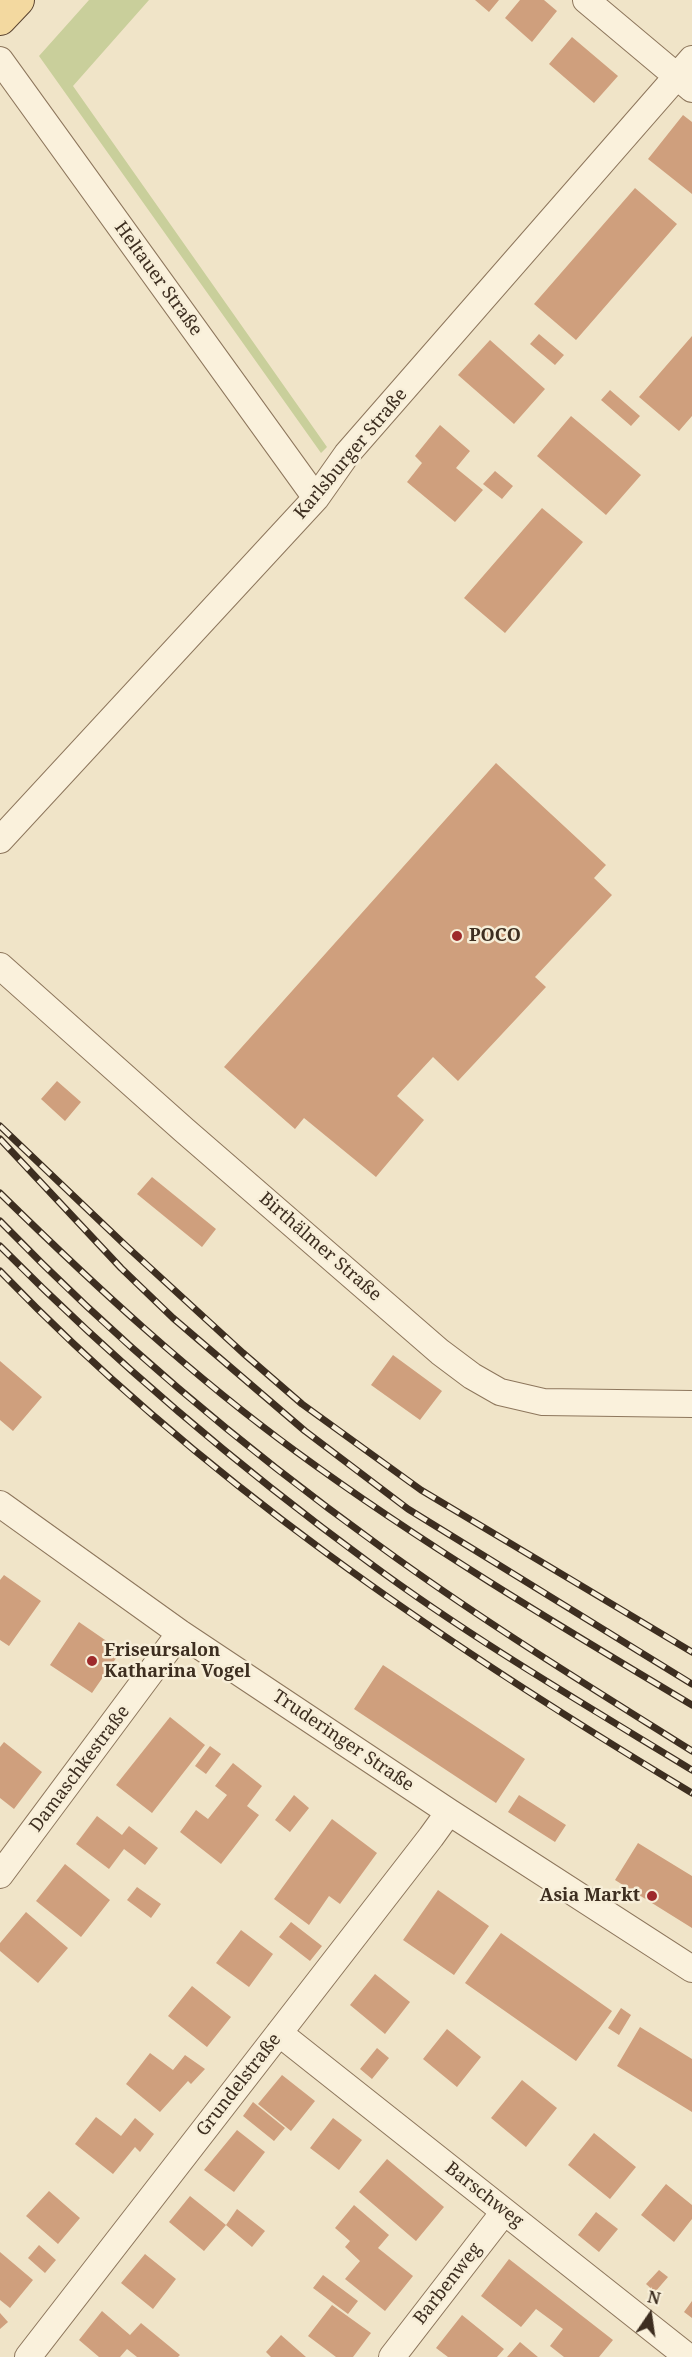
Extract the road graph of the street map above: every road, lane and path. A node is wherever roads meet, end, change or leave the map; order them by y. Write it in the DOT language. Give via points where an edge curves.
graph roads {
  1 [pos="18,0"];
  2 [pos="586,0"];
  3 [pos="0,19"];
  4 [pos="0,60"];
  5 [pos="687,75"];
  6 [pos="316,498"];
  7 [pos="0,840"];
  8 [pos="0,966"];
  9 [pos="692,1404"];
  10 [pos="0,1504"];
  11 [pos="180,1633"];
  12 [pos="448,1812"];
  13 [pos="0,1875"];
  14 [pos="692,1969"];
  15 [pos="279,2033"];
  16 [pos="504,2212"];
  17 [pos="28,2357"];
  18 [pos="392,2357"];
  19 [pos="688,2357"];
  1 -- 3 [label="main road"];
  2 -- 5 [label="street"];
  4 -- 6 [label="street, Heltauer Straße"];
  5 -- 6 [label="street, Karlsburger Straße" via="347,454"];
  6 -- 7 [label="street, Karlsburger Straße"];
  8 -- 9 [label="street, Birthälmer Straße" via="184,1130 472,1376 500,1392 543,1402"];
  10 -- 11 [label="street, Truderinger Straße"];
  11 -- 12 [label="street, Truderinger Straße"];
  11 -- 13 [label="street, Damaschkestraße"];
  12 -- 14 [label="street, Truderinger Straße"];
  12 -- 15 [label="street, Grundelstraße"];
  15 -- 16 [label="street, Barschweg"];
  15 -- 17 [label="street, Grundelstraße"];
  16 -- 18 [label="street, Barbenweg"];
  16 -- 19 [label="street, Barschweg"];
}
